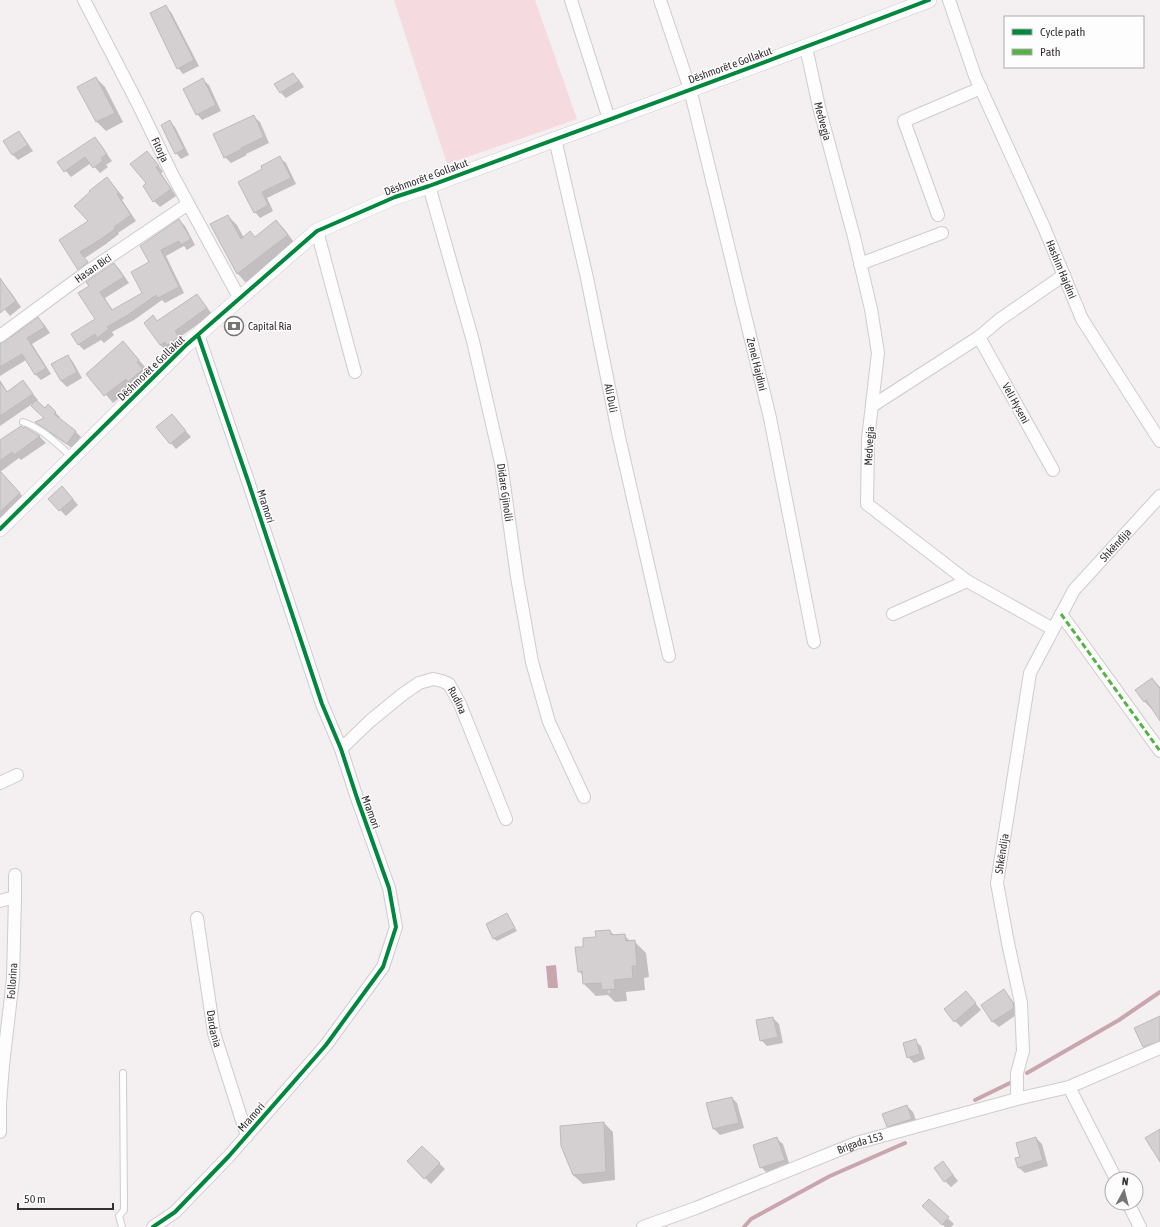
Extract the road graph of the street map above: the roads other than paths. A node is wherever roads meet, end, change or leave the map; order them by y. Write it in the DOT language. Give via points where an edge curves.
graph roads {
  1 [pos="84,0"];
  2 [pos="571,0"];
  3 [pos="660,0"];
  4 [pos="928,0"];
  5 [pos="949,0"];
  6 [pos="806,47"];
  7 [pos="981,88"];
  8 [pos="690,89"];
  9 [pos="610,119"];
  10 [pos="554,139"];
  11 [pos="429,186"];
  12 [pos="188,204"];
  13 [pos="938,215"];
  14 [pos="317,231"];
  15 [pos="942,233"];
  16 [pos="860,264"];
  17 [pos="1064,275"];
  18 [pos="240,299"];
  19 [pos="198,335"];
  20 [pos="0,336"];
  21 [pos="979,337"];
  22 [pos="356,372"];
  23 [pos="872,406"];
  24 [pos="23,422"];
  25 [pos="1160,441"];
  26 [pos="73,458"];
  27 [pos="1053,470"];
  28 [pos="1160,496"];
  29 [pos="0,529"];
  30 [pos="967,581"];
  31 [pos="893,614"];
  32 [pos="1061,614"];
  33 [pos="1053,629"];
  34 [pos="814,642"];
  35 [pos="668,656"];
  36 [pos="341,749"];
  37 [pos="1160,751"];
  38 [pos="18,775"];
  39 [pos="0,783"];
  40 [pos="584,797"];
  41 [pos="506,819"];
  42 [pos="15,875"];
  43 [pos="14,897"];
  44 [pos="0,901"];
  45 [pos="197,918"];
  46 [pos="4,1027"];
  47 [pos="1160,1048"];
  48 [pos="123,1073"];
  49 [pos="1069,1087"];
  50 [pos="1017,1099"];
  51 [pos="0,1104"];
  52 [pos="0,1132"];
  53 [pos="247,1136"];
  54 [pos="1112,1171"];
  55 [pos="1132,1211"];
  56 [pos="661,1224"];
  57 [pos="122,1227"];
  58 [pos="153,1227"];
  59 [pos="643,1227"];
  60 [pos="1140,1227"];
  1 -- 12 [label="street, Fitorja"];
  2 -- 9 [label="street"];
  3 -- 8 [label="street, Dëshmorët e Gollakut"];
  4 -- 6 [label="street, Dëshmorët e Gollakut"];
  5 -- 7 [label="street, Hashim Hajdini"];
  6 -- 8 [label="street, Dëshmorët e Gollakut"];
  6 -- 16 [label="street, Medvegja"];
  7 -- 13 [label="street" via="904,121"];
  7 -- 17 [label="street, Hashim Hajdini"];
  8 -- 9 [label="street, Dëshmorët e Gollakut"];
  8 -- 34 [label="street, Zenel Hajdini" via="770,418"];
  9 -- 10 [label="street, Dëshmorët e Gollakut"];
  10 -- 11 [label="street, Dëshmorët e Gollakut"];
  10 -- 35 [label="street, Ali Duli" via="587,278"];
  11 -- 14 [label="street, Dëshmorët e Gollakut" via="395,197"];
  11 -- 40 [label="street, Didare Gjinolli" via="473,341 501,463 532,662 549,722"];
  12 -- 18 [label="street, Fitorja"];
  12 -- 20 [label="street, Hasan Bici" via="87,272"];
  14 -- 18 [label="street, Dëshmorët e Gollakut"];
  14 -- 22 [label="street"];
  15 -- 16 [label="street"];
  16 -- 23 [label="street, Medvegja" via="878,352"];
  17 -- 21 [label="street"];
  17 -- 25 [label="street, Hashim Hajdini" via="1082,319"];
  18 -- 19 [label="street, Dëshmorët e Gollakut"];
  19 -- 26 [label="street, Dëshmorët e Gollakut"];
  19 -- 36 [label="street, Mramori" via="322,704"];
  21 -- 23 [label="street"];
  21 -- 27 [label="street, Veli Hyseni"];
  23 -- 30 [label="street, Medvegja" via="868,439 867,504"];
  24 -- 26 [label="lane" via="33,425"];
  26 -- 29 [label="street, Dëshmorët e Gollakut"];
  28 -- 32 [label="street, Shkëndija" via="1074,590"];
  30 -- 31 [label="street"];
  30 -- 33 [label="street, Medvegja"];
  32 -- 33 [label="street, Shkëndija"];
  32 -- 37 [label="street"];
  33 -- 50 [label="street, Shkëndija" via="1030,673 997,883 1021,1003 1023,1051 1017,1073"];
  36 -- 41 [label="street, Rudina" via="403,694 419,684 433,680 442,681 449,684 460,704"];
  36 -- 53 [label="street, Mramori" via="389,888 396,927 383,967 326,1045"];
  38 -- 39 [label="street"];
  42 -- 43 [label="street, Follorina"];
  43 -- 44 [label="street"];
  43 -- 46 [label="street, Follorina" via="13,979"];
  45 -- 53 [label="street, Dardania" via="214,1033"];
  46 -- 51 [label="street, Follorina"];
  47 -- 49 [label="street, Brigada 153"];
  48 -- 57 [label="lane" via="124,1210 119,1216"];
  49 -- 50 [label="street, Brigada 153"];
  49 -- 54 [label="street"];
  50 -- 56 [label="street, Brigada 153" via="856,1143"];
  51 -- 52 [label="street, Follorina"];
  53 -- 58 [label="street, Mramori" via="175,1212"];
  55 -- 60 [label="street"];
  56 -- 59 [label="street, Brigada 153"];
}
